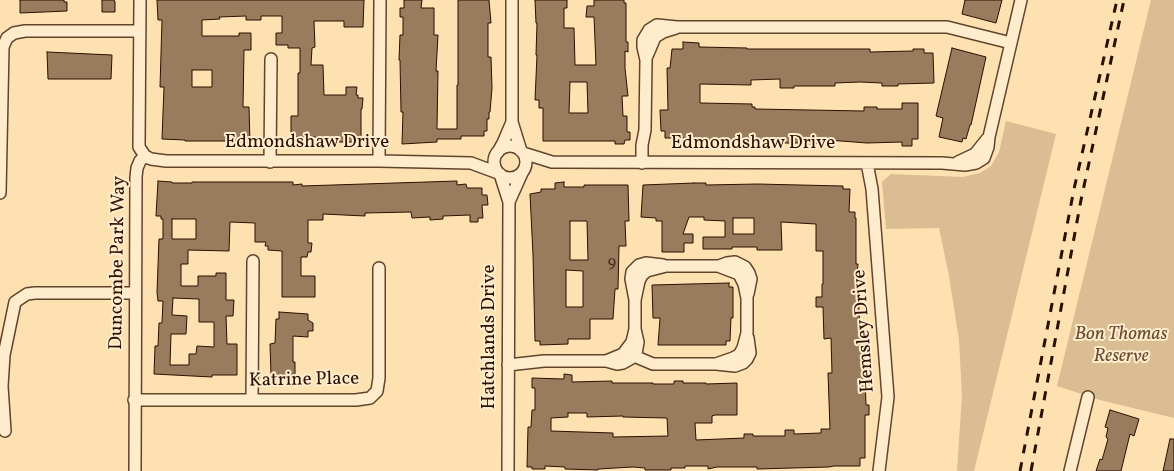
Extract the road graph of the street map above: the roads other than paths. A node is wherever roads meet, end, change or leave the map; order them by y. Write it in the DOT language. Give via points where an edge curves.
graph roads {
  1 [pos="140,0"];
  2 [pos="380,0"];
  3 [pos="512,0"];
  4 [pos="1021,0"];
  5 [pos="140,31"];
  6 [pos="1011,43"];
  7 [pos="271,59"];
  8 [pos="512,122"];
  9 [pos="522,152"];
  10 [pos="497,153"];
  11 [pos="145,156"];
  12 [pos="379,161"];
  13 [pos="270,162"];
  14 [pos="552,162"];
  15 [pos="470,163"];
  16 [pos="646,163"];
  17 [pos="871,163"];
  18 [pos="523,171"];
  19 [pos="499,173"];
  20 [pos="0,193"];
  21 [pos="509,202"];
  22 [pos="253,261"];
  23 [pos="380,268"];
  24 [pos="135,292"];
  25 [pos="633,353"];
  26 [pos="508,361"];
  27 [pos="1088,397"];
  28 [pos="134,400"];
  29 [pos="252,400"];
  30 [pos="5,431"];
  31 [pos="135,471"];
  32 [pos="508,471"];
  33 [pos="879,471"];
  34 [pos="1070,471"];
  1 -- 5 [label="street, Duncombe Park Way"];
  2 -- 12 [label="street"];
  3 -- 8 [label="street"];
  4 -- 6 [label="street"];
  5 -- 11 [label="street, Duncombe Park Way" via="139,147"];
  5 -- 20 [label="street" via="25,31 7,38 2,47"];
  6 -- 16 [label="street" via="946,27 678,27 654,37 646,60"];
  6 -- 17 [label="street, Edmondshaw Drive" via="989,137 978,158 954,163"];
  7 -- 13 [label="street"];
  8 -- 9 [label="street"];
  8 -- 10 [label="street"];
  9 -- 10 [label="street" via="512,146"];
  9 -- 14 [label="street, Edmondshaw Drive"];
  9 -- 18 [label="street" via="526,161"];
  10 -- 15 [label="street, Edmondshaw Drive"];
  10 -- 19 [label="street" via="494,163"];
  11 -- 13 [label="street, Edmondshaw Drive" via="166,161"];
  11 -- 24 [label="street, Duncombe Park Way" via="137,168 136,177"];
  12 -- 13 [label="street, Edmondshaw Drive"];
  12 -- 15 [label="street, Edmondshaw Drive"];
  14 -- 16 [label="street, Edmondshaw Drive"];
  14 -- 18 [label="street, Edmondshaw Drive"];
  15 -- 19 [label="street, Edmondshaw Drive"];
  16 -- 17 [label="street, Edmondshaw Drive"];
  17 -- 33 [label="street, Hemsley Drive" via="888,397"];
  18 -- 19 [label="street" via="514,178"];
  18 -- 21 [label="street, Hatchlands Drive"];
  19 -- 21 [label="street, Hatchlands Drive"];
  21 -- 26 [label="street, Hatchlands Drive"];
  22 -- 29 [label="street"];
  23 -- 29 [label="street, Katrine Place" via="377,391 370,398 356,400"];
  24 -- 28 [label="street, Duncombe Park Way"];
  24 -- 30 [label="street" via="35,293 26,294 15,302 4,355"];
  25 -- 25 [label="street" via="653,364 716,364 739,355 747,333 747,298 739,274 718,266 666,266 642,275 635,300"];
  25 -- 26 [label="street" via="623,363 617,364 606,361"];
  26 -- 32 [label="street, Hatchlands Drive"];
  27 -- 34 [label="street"];
  28 -- 29 [label="street, Katrine Place"];
  28 -- 31 [label="street, Duncombe Park Way"];
}
